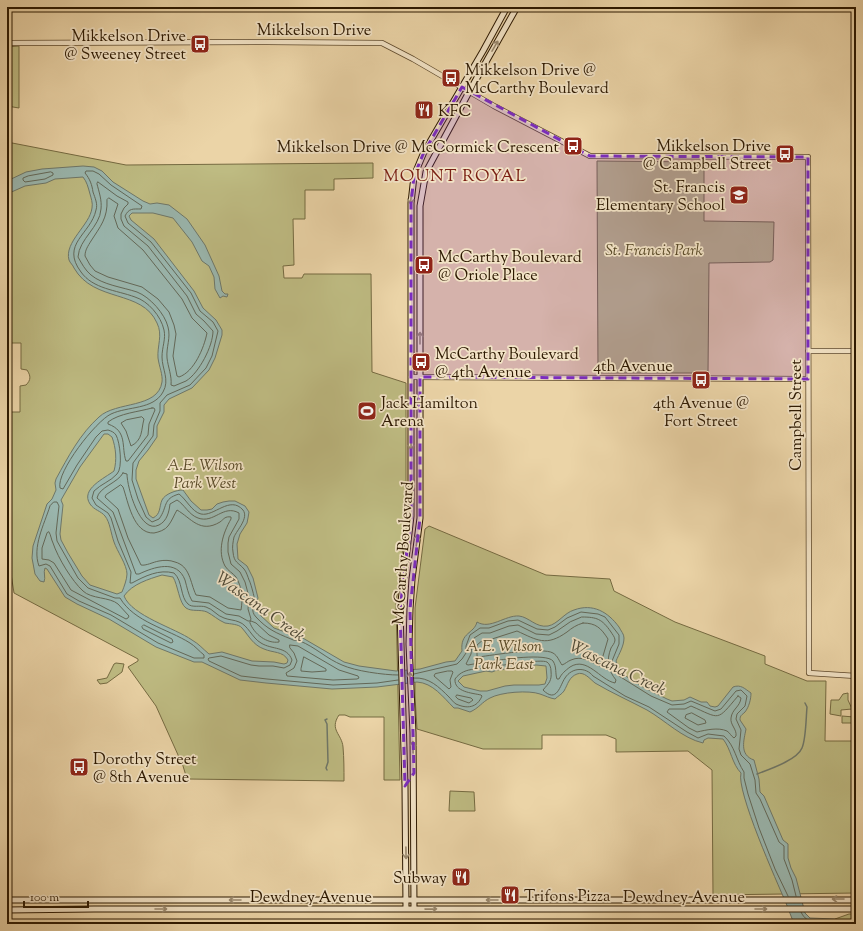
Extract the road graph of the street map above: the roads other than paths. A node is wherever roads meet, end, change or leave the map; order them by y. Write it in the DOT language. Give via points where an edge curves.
graph roads {
  1 [pos="506,7"];
  2 [pos="517,7"];
  3 [pos="7,43"];
  4 [pos="462,87"];
  5 [pos="469,92"];
  6 [pos="808,157"];
  7 [pos="808,351"];
  8 [pos="856,351"];
  9 [pos="411,377"];
  10 [pos="420,378"];
  11 [pos="808,378"];
  12 [pos="856,676"];
  13 [pos="414,774"];
  14 [pos="405,786"];
  15 [pos="414,799"];
  16 [pos="7,900"];
  17 [pos="406,900"];
  18 [pos="414,900"];
  19 [pos="856,900"];
  20 [pos="406,909"];
  21 [pos="414,909"];
  22 [pos="856,909"];
  23 [pos="7,910"];
  1 -- 4 [label="main road, McCarthy Boulevard"];
  5 -- 2 [label="main road, McCarthy Boulevard, one-way"];
  3 -- 4 [label="street, Mikkelson Drive" via="382,43"];
  4 -- 5 [label="street, Mikkelson Drive"];
  4 -- 9 [label="main road, McCarthy Boulevard, one-way" via="424,152 414,176 411,202"];
  5 -- 6 [label="street, Mikkelson Drive" via="590,156"];
  10 -- 5 [label="main road, McCarthy Boulevard, one-way" via="420,206 426,172"];
  6 -- 7 [label="street, Campbell Street"];
  7 -- 8 [label="street"];
  7 -- 11 [label="street, Campbell Street"];
  9 -- 10 [label="street, 4th Avenue"];
  9 -- 14 [label="main road, McCarthy Boulevard, one-way" via="411,516 400,610"];
  10 -- 11 [label="street, 4th Avenue"];
  13 -- 10 [label="main road, McCarthy Boulevard, one-way" via="409,662 410,609 420,518"];
  11 -- 12 [label="street, Campbell Street" via="809,673"];
  13 -- 14 [label="main road"];
  13 -- 15 [label="main road, McCarthy Boulevard"];
  14 -- 15 [label="main road"];
  14 -- 17 [label="main road, McCarthy Boulevard, one-way"];
  15 -- 18 [label="main road, McCarthy Boulevard"];
  17 -- 16 [label="main road, Dewdney Avenue, one-way"];
  17 -- 18 [label="main road, Dewdney Avenue"];
  17 -- 20 [label="main road, McCarthy Boulevard"];
  19 -- 18 [label="main road, Dewdney Avenue, one-way"];
  18 -- 21 [label="main road, McCarthy Boulevard"];
  20 -- 21 [label="main road, Dewdney Avenue"];
  23 -- 20 [label="main road, Dewdney Avenue, one-way"];
  21 -- 22 [label="main road, Dewdney Avenue, one-way"];
}
